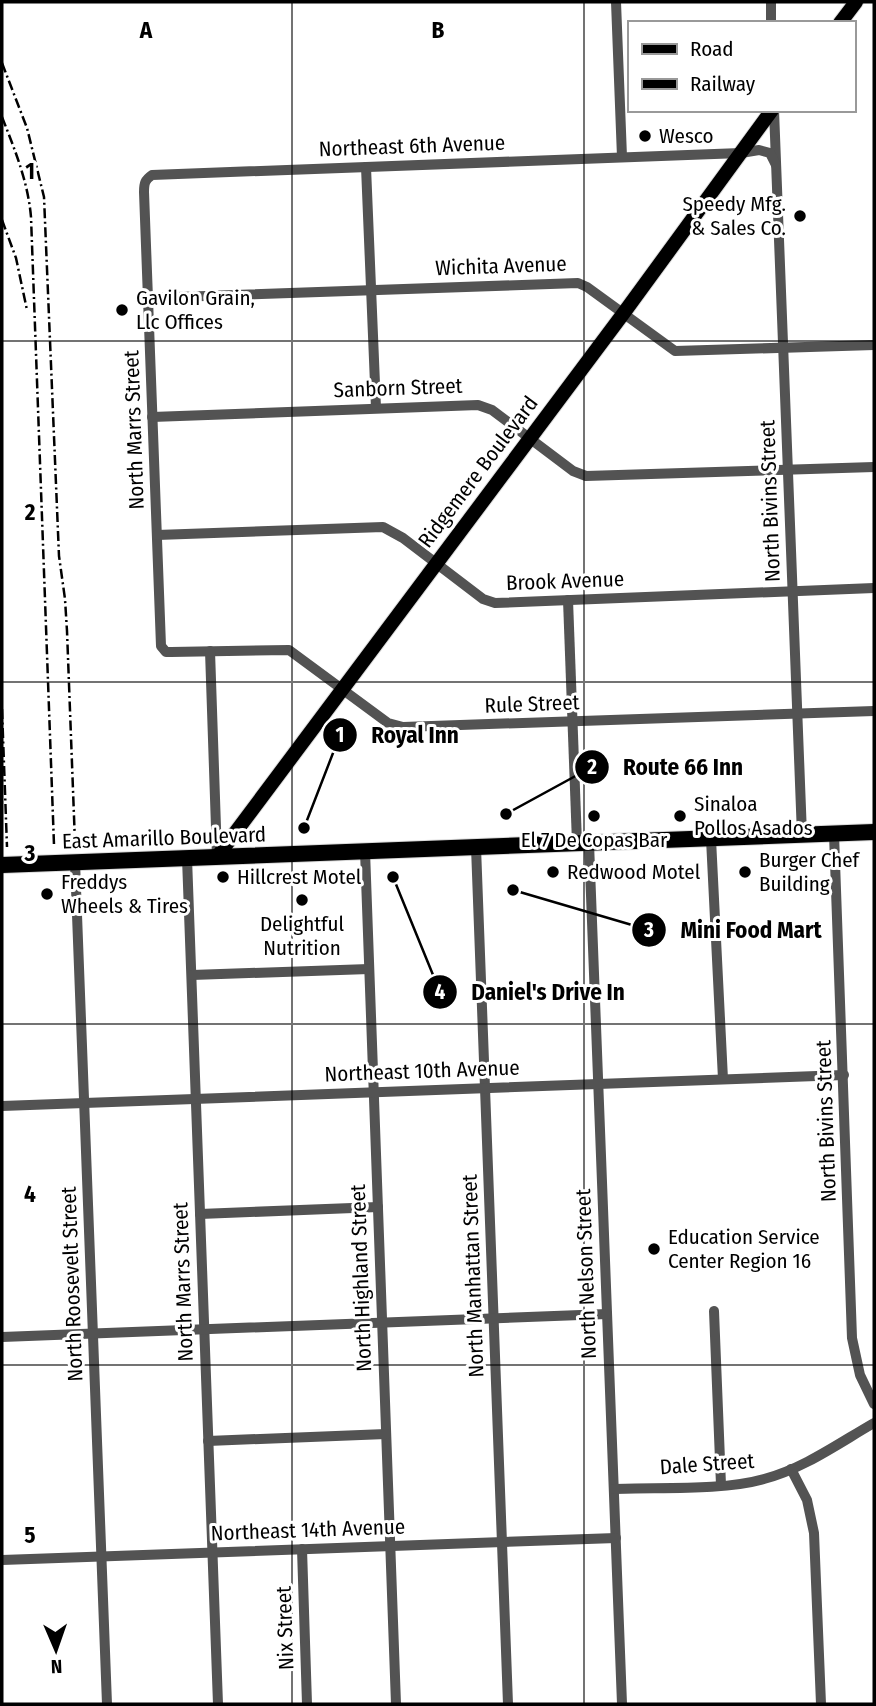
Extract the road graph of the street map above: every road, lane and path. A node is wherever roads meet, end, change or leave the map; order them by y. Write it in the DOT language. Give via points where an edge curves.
graph roads {
  1 [pos="616,2"];
  2 [pos="771,2"];
  3 [pos="856,2"];
  4 [pos="771,21"];
  5 [pos="842,21"];
  6 [pos="772,112"];
  7 [pos="773,112"];
  8 [pos="741,153"];
  9 [pos="622,157"];
  10 [pos="776,166"];
  11 [pos="366,167"];
  12 [pos="145,239"];
  13 [pos="372,289"];
  14 [pos="148,298"];
  15 [pos="623,314"];
  16 [pos="874,345"];
  17 [pos="784,347"];
  18 [pos="376,408"];
  19 [pos="152,417"];
  20 [pos="529,439"];
  21 [pos="874,467"];
  22 [pos="788,470"];
  23 [pos="157,535"];
  24 [pos="436,563"];
  25 [pos="874,588"];
  26 [pos="793,591"];
  27 [pos="568,600"];
  28 [pos="159,621"];
  29 [pos="210,651"];
  30 [pos="342,687"];
  31 [pos="874,711"];
  32 [pos="797,714"];
  33 [pos="573,721"];
  34 [pos="874,832"];
  35 [pos="834,834"];
  36 [pos="802,835"];
  37 [pos="711,839"];
  38 [pos="583,843"];
  39 [pos="476,847"];
  40 [pos="365,851"];
  41 [pos="216,857"];
  42 [pos="187,858"];
  43 [pos="75,862"];
  44 [pos="2,865"];
  45 [pos="369,969"];
  46 [pos="192,975"];
  47 [pos="844,1075"];
  48 [pos="723,1079"];
  49 [pos="599,1084"];
  50 [pos="485,1088"];
  51 [pos="374,1093"];
  52 [pos="196,1099"];
  53 [pos="85,1103"];
  54 [pos="2,1106"];
  55 [pos="378,1207"];
  56 [pos="200,1214"];
  57 [pos="714,1311"];
  58 [pos="607,1314"];
  59 [pos="494,1318"];
  60 [pos="382,1323"];
  61 [pos="204,1329"];
  62 [pos="93,1333"];
  63 [pos="2,1336"];
  64 [pos="874,1404"];
  65 [pos="874,1423"];
  66 [pos="386,1434"];
  67 [pos="208,1441"];
  68 [pos="791,1469"];
  69 [pos="721,1485"];
  70 [pos="614,1489"];
  71 [pos="616,1538"];
  72 [pos="502,1542"];
  73 [pos="390,1546"];
  74 [pos="302,1549"];
  75 [pos="213,1553"];
  76 [pos="101,1557"];
  77 [pos="2,1560"];
  78 [pos="107,1704"];
  79 [pos="218,1704"];
  80 [pos="307,1704"];
  81 [pos="396,1704"];
  82 [pos="508,1704"];
  83 [pos="622,1704"];
  84 [pos="821,1704"];
  1 -- 9 [label="street"];
  2 -- 4 [label="street"];
  3 -- 5 [label="main road"];
  6 -- 8 [label="main road, Ridgemere Boulevard"];
  7 -- 10 [label="street, North Bivins Street"];
  8 -- 9 [label="street, Northeast 6th Avenue"];
  8 -- 10 [label="street" via="764,151"];
  8 -- 15 [label="main road, Ridgemere Boulevard"];
  9 -- 11 [label="street, Northeast 6th Avenue"];
  10 -- 17 [label="street, North Bivins Street"];
  11 -- 12 [label="street, Northeast 6th Avenue" via="152,176 144,183"];
  11 -- 13 [label="street"];
  12 -- 14 [label="street, North Marrs Street"];
  13 -- 14 [label="street, Wichita Avenue"];
  13 -- 15 [label="street, Wichita Avenue" via="578,283"];
  13 -- 18 [label="street"];
  14 -- 19 [label="street, North Marrs Street"];
  15 -- 17 [label="street, Wichita Avenue" via="675,351"];
  15 -- 20 [label="main road, Ridgemere Boulevard"];
  16 -- 17 [label="street, Wichita Avenue"];
  17 -- 22 [label="street, North Bivins Street"];
  18 -- 19 [label="street, Sanborn Street"];
  18 -- 20 [label="street, Sanborn Street" via="478,405 492,410"];
  19 -- 23 [label="street, North Marrs Street"];
  20 -- 22 [label="street, Sanborn Street" via="586,476"];
  20 -- 24 [label="main road, Ridgemere Boulevard"];
  21 -- 22 [label="street, Sanborn Street"];
  22 -- 26 [label="street, North Bivins Street"];
  23 -- 24 [label="street, Brook Avenue" via="383,527"];
  23 -- 28 [label="street, North Marrs Street"];
  24 -- 27 [label="street, Brook Avenue" via="487,601"];
  24 -- 30 [label="main road, Ridgemere Boulevard"];
  25 -- 26 [label="street, Brook Avenue"];
  26 -- 27 [label="street, Brook Avenue"];
  26 -- 32 [label="street, North Bivins Street"];
  27 -- 33 [label="street, North Nelson Street"];
  28 -- 29 [label="street, Rule Street" via="161,646 166,652"];
  29 -- 30 [label="street, Rule Street" via="289,650"];
  29 -- 41 [label="street"];
  30 -- 33 [label="street, Rule Street" via="388,723 402,727"];
  30 -- 41 [label="main road, Ridgemere Boulevard"];
  31 -- 32 [label="street, Rule Street"];
  32 -- 33 [label="street, Rule Street"];
  32 -- 36 [label="street, North Bivins Street"];
  33 -- 38 [label="street, North Nelson Street"];
  34 -- 35 [label="highway, East Amarillo Boulevard"];
  35 -- 36 [label="highway, East Amarillo Boulevard"];
  35 -- 47 [label="street, North Bivins Street"];
  36 -- 37 [label="highway, East Amarillo Boulevard"];
  37 -- 38 [label="highway, East Amarillo Boulevard"];
  37 -- 48 [label="street"];
  38 -- 39 [label="highway, East Amarillo Boulevard"];
  38 -- 49 [label="street, North Nelson Street"];
  39 -- 40 [label="highway, East Amarillo Boulevard"];
  39 -- 50 [label="street, North Manhattan Street"];
  40 -- 41 [label="highway, East Amarillo Boulevard"];
  40 -- 45 [label="street, North Highland Street"];
  41 -- 42 [label="highway, East Amarillo Boulevard"];
  42 -- 43 [label="highway, East Amarillo Boulevard"];
  42 -- 46 [label="street, North Marrs Street"];
  43 -- 44 [label="highway, East Amarillo Boulevard"];
  43 -- 53 [label="street, North Roosevelt Street"];
  45 -- 46 [label="street"];
  45 -- 51 [label="street, North Highland Street"];
  46 -- 52 [label="street, North Marrs Street"];
  47 -- 48 [label="street, Northeast 10th Avenue"];
  47 -- 64 [label="street, North Bivins Street" via="852,1339 860,1375"];
  48 -- 49 [label="street, Northeast 10th Avenue"];
  49 -- 50 [label="street, Northeast 10th Avenue"];
  49 -- 58 [label="street, North Nelson Street"];
  50 -- 51 [label="street, Northeast 10th Avenue"];
  50 -- 59 [label="street, North Manhattan Street"];
  51 -- 52 [label="street, Northeast 10th Avenue"];
  51 -- 55 [label="street, North Highland Street"];
  52 -- 53 [label="street, Northeast 10th Avenue"];
  52 -- 56 [label="street, North Marrs Street"];
  53 -- 54 [label="street, Northeast 10th Avenue"];
  53 -- 62 [label="street, North Roosevelt Street"];
  55 -- 56 [label="street"];
  55 -- 60 [label="street, North Highland Street"];
  56 -- 61 [label="street, North Marrs Street"];
  57 -- 69 [label="street"];
  58 -- 59 [label="street"];
  58 -- 70 [label="street, North Nelson Street"];
  59 -- 60 [label="street"];
  59 -- 72 [label="street, North Manhattan Street"];
  60 -- 61 [label="street"];
  60 -- 66 [label="street, North Highland Street"];
  61 -- 62 [label="street"];
  61 -- 67 [label="street, North Marrs Street"];
  62 -- 63 [label="street"];
  62 -- 76 [label="street, North Roosevelt Street"];
  65 -- 68 [label="street, Dale Street"];
  66 -- 67 [label="street"];
  66 -- 73 [label="street, North Highland Street"];
  67 -- 75 [label="street, North Marrs Street"];
  68 -- 69 [label="street, Dale Street" via="757,1481"];
  68 -- 84 [label="street" via="807,1500 814,1533"];
  69 -- 70 [label="street, Dale Street"];
  70 -- 71 [label="street, North Nelson Street"];
  71 -- 72 [label="street, Northeast 14th Avenue"];
  71 -- 83 [label="street, North Nelson Street"];
  72 -- 73 [label="street, Northeast 14th Avenue"];
  72 -- 82 [label="street, North Manhattan Street"];
  73 -- 74 [label="street, Northeast 14th Avenue"];
  73 -- 81 [label="street, North Highland Street"];
  74 -- 75 [label="street, Northeast 14th Avenue"];
  74 -- 80 [label="street, Nix Street"];
  75 -- 76 [label="street, Northeast 14th Avenue"];
  75 -- 79 [label="street, North Marrs Street"];
  76 -- 77 [label="street, Northeast 14th Avenue"];
  76 -- 78 [label="street, North Roosevelt Street"];
}
